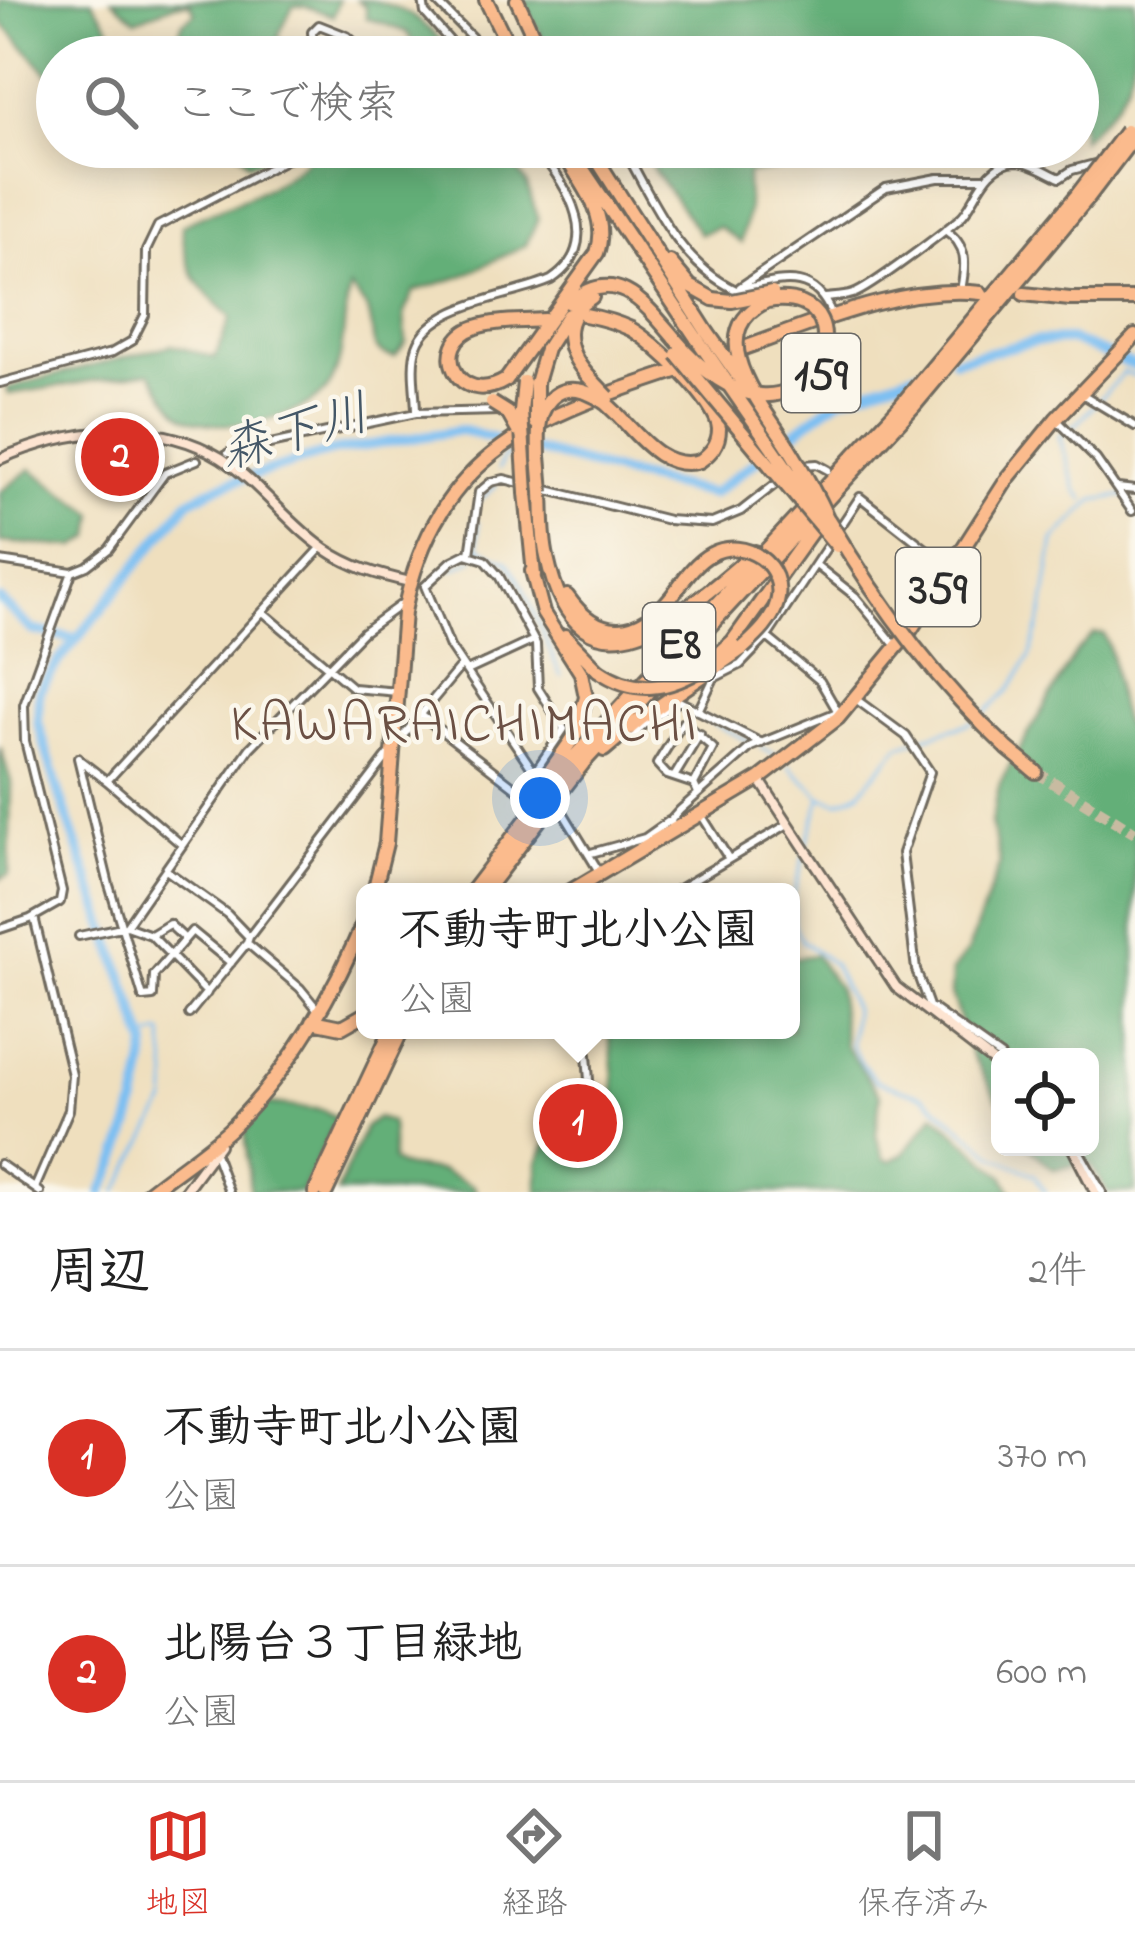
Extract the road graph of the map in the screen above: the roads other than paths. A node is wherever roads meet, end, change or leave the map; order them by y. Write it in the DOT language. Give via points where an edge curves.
graph roads {
  1 [pos="423,0"];
  2 [pos="435,0"];
  3 [pos="484,0"];
  4 [pos="517,0"];
  5 [pos="312,36"];
  6 [pos="347,36"];
  7 [pos="445,36"];
  8 [pos="470,36"];
  9 [pos="502,36"];
  10 [pos="533,36"];
  11 [pos="1135,119"];
  12 [pos="1132,135"];
  13 [pos="1135,158"];
  14 [pos="1099,163"];
  15 [pos="269,168"];
  16 [pos="548,168"];
  17 [pos="571,168"];
  18 [pos="583,168"];
  19 [pos="635,168"];
  20 [pos="1004,168"];
  21 [pos="1037,168"];
  22 [pos="1079,168"];
  23 [pos="602,169"];
  24 [pos="986,178"];
  25 [pos="945,230"];
  26 [pos="736,290"];
  27 [pos="961,291"];
  28 [pos="981,293"];
  29 [pos="1024,294"];
  30 [pos="593,297"];
  31 [pos="825,298"];
  32 [pos="1135,299"];
  33 [pos="566,307"];
  34 [pos="584,318"];
  35 [pos="833,318"];
  36 [pos="546,321"];
  37 [pos="702,335"];
  38 [pos="1132,339"];
  39 [pos="672,342"];
  40 [pos="536,350"];
  41 [pos="674,371"];
  42 [pos="530,382"];
  43 [pos="0,383"];
  44 [pos="1081,394"];
  45 [pos="908,405"];
  46 [pos="617,410"];
  47 [pos="416,413"];
  48 [pos="1056,419"];
  49 [pos="888,420"];
  50 [pos="533,425"];
  51 [pos="1135,426"];
  52 [pos="226,457"];
  53 [pos="0,459"];
  54 [pos="197,460"];
  55 [pos="539,460"];
  56 [pos="524,461"];
  57 [pos="828,470"];
  58 [pos="1135,490"];
  59 [pos="1120,493"];
  60 [pos="1132,511"];
  61 [pos="830,522"];
  62 [pos="322,547"];
  63 [pos="470,554"];
  64 [pos="0,561"];
  65 [pos="815,564"];
  66 [pos="950,568"];
  67 [pos="550,569"];
  68 [pos="532,571"];
  69 [pos="72,572"];
  70 [pos="860,573"];
  71 [pos="410,582"];
  72 [pos="425,586"];
  73 [pos="876,594"];
  74 [pos="406,600"];
  75 [pos="263,611"];
  76 [pos="767,638"];
  77 [pos="533,640"];
  78 [pos="897,648"];
  79 [pos="326,668"];
  80 [pos="464,668"];
  81 [pos="398,692"];
  82 [pos="855,698"];
  83 [pos="698,711"];
  84 [pos="838,712"];
  85 [pos="421,715"];
  86 [pos="700,734"];
  87 [pos="630,737"];
  88 [pos="758,744"];
  89 [pos="394,748"];
  90 [pos="535,772"];
  91 [pos="1036,772"];
  92 [pos="674,778"];
  93 [pos="760,779"];
  94 [pos="107,781"];
  95 [pos="694,784"];
  96 [pos="698,793"];
  97 [pos="700,812"];
  98 [pos="564,814"];
  99 [pos="788,824"];
  100 [pos="671,825"];
  101 [pos="182,845"];
  102 [pos="591,854"];
  103 [pos="729,859"];
  104 [pos="166,870"];
  105 [pos="600,873"];
  106 [pos="376,883"];
  107 [pos="483,883"];
  108 [pos="483,883"];
  109 [pos="484,883"];
  110 [pos="484,883"];
  111 [pos="583,883"];
  112 [pos="689,883"];
  113 [pos="34,917"];
  114 [pos="122,927"];
  115 [pos="0,929"];
  116 [pos="151,934"];
  117 [pos="81,936"];
  118 [pos="184,938"];
  119 [pos="248,940"];
  120 [pos="356,941"];
  121 [pos="172,956"];
  122 [pos="231,963"];
  123 [pos="207,993"];
  124 [pos="189,1014"];
  125 [pos="315,1015"];
  126 [pos="356,1019"];
  127 [pos="387,1039"];
  128 [pos="398,1039"];
  129 [pos="580,1039"];
  130 [pos="991,1050"];
  131 [pos="991,1060"];
  132 [pos="592,1118"];
  133 [pos="230,1129"];
  134 [pos="214,1151"];
  135 [pos="1079,1156"];
  136 [pos="0,1164"];
  137 [pos="37,1190"];
  138 [pos="149,1192"];
  139 [pos="184,1192"];
  140 [pos="229,1192"];
  141 [pos="315,1192"];
  142 [pos="326,1192"];
  143 [pos="1098,1192"];
  1 -- 7 [label="street"];
  2 -- 8 [label="street"];
  3 -- 9 [label="highway"];
  4 -- 10 [label="highway"];
  5 -- 6 [label="street" via="319,25"];
  11 -- 12 [label="highway, E8"];
  12 -- 45 [label="highway, E8, bridge"];
  13 -- 14 [label="street"];
  15 -- 43 [label="street" via="158,226 146,251 145,315 132,341"];
  16 -- 47 [label="street" via="575,210 578,250 551,280 428,327 415,355"];
  17 -- 36 [label="highway, 159" via="602,232 594,260"];
  18 -- 37 [label="highway, 159"];
  19 -- 26 [label="street" via="703,272"];
  20 -- 24 [label="street"];
  21 -- 22 [label="street" via="1060,178"];
  23 -- 37 [label="highway, 159"];
  23 -- 39 [label="highway, 159, bridge" via="684,280 713,299 783,292 806,300 824,317 832,347 823,371 776,400 712,386"];
  24 -- 25 [label="street" via="965,215"];
  24 -- 26 [label="street" via="886,188"];
  25 -- 27 [label="street" via="962,247"];
  25 -- 31 [label="street" via="855,294"];
  26 -- 31 [label="street" via="798,282"];
  27 -- 28 [label="highway"];
  27 -- 35 [label="highway"];
  29 -- 32 [label="highway"];
  30 -- 39 [label="highway, 159" via="630,302"];
  30 -- 42 [label="highway" via="556,331"];
  30 -- 46 [label="highway, 159, bridge" via="574,312 572,355"];
  31 -- 35 [label="street"];
  33 -- 36 [label="highway, 159"];
  33 -- 39 [label="highway, 159" via="591,289 621,289 644,304"];
  33 -- 40 [label="highway"];
  34 -- 41 [label="highway" via="638,334"];
  35 -- 41 [label="highway"];
  36 -- 36 [label="highway, 159" via="468,330 451,356 457,375 475,387 501,383"];
  36 -- 40 [label="highway"];
  36 -- 56 [label="highway, bridge" via="480,320 452,337 445,355 464,390 508,412"];
  37 -- 61 [label="highway, 159, bridge" via="773,427"];
  37 -- 70 [label="highway, 159, bridge"];
  38 -- 44 [label="highway, 359"];
  39 -- 61 [label="highway, 159, bridge" via="719,382 743,392 753,393 761,394 778,393 818,368 825,340 815,316 797,302 767,301 744,319 736,348 745,379 750,387 760,402 790,449"];
  39 -- 70 [label="highway, 159, bridge"];
  40 -- 42 [label="highway"];
  41 -- 46 [label="highway, 159" via="711,423 700,454 668,454"];
  41 -- 50 [label="highway"];
  42 -- 55 [label="highway, bridge"];
  42 -- 56 [label="highway, bridge"];
  44 -- 48 [label="highway, 359"];
  44 -- 51 [label="street"];
  45 -- 49 [label="highway, E8"];
  45 -- 68 [label="highway, bridge" via="733,641 674,683 646,688 598,670 558,625"];
  45 -- 109 [label="highway, E8" via="632,707"];
  46 -- 55 [label="highway, bridge" via="586,391 556,395 542,416"];
  47 -- 50 [label="street" via="520,409"];
  47 -- 52 [label="street"];
  48 -- 59 [label="street"];
  48 -- 66 [label="highway, 359"];
  49 -- 67 [label="highway" via="761,546 650,631 622,639 587,630 563,605"];
  49 -- 107 [label="highway, E8" via="622,702 544,792"];
  50 -- 71 [label="highway" via="478,468 434,526"];
  52 -- 53 [label="street" via="139,431 70,438"];
  52 -- 62 [label="street"];
  54 -- 69 [label="street" via="165,473 109,549"];
  55 -- 67 [label="highway, bridge"];
  56 -- 68 [label="highway, bridge"];
  57 -- 63 [label="street" via="796,469 741,512 712,523 491,482 478,492"];
  58 -- 59 [label="street"];
  59 -- 60 [label="street"];
  61 -- 73 [label="highway, 159, bridge"];
  62 -- 71 [label="street" via="366,572"];
  62 -- 75 [label="street"];
  63 -- 72 [label="street"];
  63 -- 77 [label="street" via="492,565"];
  64 -- 69 [label="street"];
  65 -- 66 [label="street" via="860,496"];
  65 -- 76 [label="street"];
  65 -- 78 [label="street" via="855,596"];
  66 -- 78 [label="highway, 359"];
  67 -- 110 [label="highway, bridge" via="581,614 610,629 646,621 710,555 732,548 758,555 776,577 778,601 742,648 609,745"];
  68 -- 108 [label="highway" via="543,614 581,673 585,707"];
  69 -- 113 [label="street" via="24,705 62,891 60,902"];
  70 -- 73 [label="highway, 159, bridge"];
  71 -- 72 [label="street"];
  71 -- 74 [label="highway"];
  72 -- 80 [label="street"];
  73 -- 91 [label="highway, 159, bridge" via="932,668"];
  74 -- 79 [label="street"];
  74 -- 81 [label="highway"];
  75 -- 79 [label="street"];
  75 -- 94 [label="street"];
  76 -- 83 [label="street" via="714,678"];
  76 -- 84 [label="street" via="820,681"];
  77 -- 80 [label="street"];
  77 -- 90 [label="street" via="538,688 564,729"];
  78 -- 82 [label="highway, 359"];
  79 -- 81 [label="street" via="353,688"];
  79 -- 101 [label="street" via="250,748"];
  80 -- 85 [label="street"];
  80 -- 90 [label="street"];
  81 -- 89 [label="highway"];
  82 -- 84 [label="street"];
  82 -- 93 [label="highway, 359"];
  82 -- 130 [label="street" via="907,738 929,772 902,854 916,970 929,1006"];
  83 -- 87 [label="street" via="679,701"];
  83 -- 88 [label="street"];
  84 -- 88 [label="street"];
  85 -- 89 [label="street"];
  85 -- 90 [label="street" via="521,792"];
  86 -- 92 [label="street"];
  86 -- 92 [label="street" via="683,722 657,764"];
  86 -- 95 [label="street" via="713,748"];
  88 -- 96 [label="street"];
  89 -- 106 [label="highway"];
  89 -- 119 [label="street"];
  92 -- 95 [label="street"];
  93 -- 97 [label="highway, 359"];
  93 -- 99 [label="street"];
  94 -- 101 [label="street"];
  94 -- 114 [label="street" via="78,758"];
  95 -- 96 [label="street"];
  96 -- 100 [label="street"];
  97 -- 100 [label="highway, 359"];
  97 -- 103 [label="street"];
  98 -- 102 [label="street"];
  99 -- 103 [label="street"];
  99 -- 131 [label="street" via="896,987"];
  100 -- 102 [label="street"];
  100 -- 105 [label="highway, 359"];
  101 -- 104 [label="street"];
  102 -- 105 [label="street"];
  103 -- 112 [label="street"];
  104 -- 114 [label="street"];
  104 -- 119 [label="street"];
  105 -- 111 [label="highway, 359"];
  113 -- 115 [label="street"];
  113 -- 137 [label="street" via="72,1076 69,1110"];
  114 -- 116 [label="street"];
  114 -- 117 [label="street"];
  114 -- 121 [label="street" via="143,997 153,995 154,975"];
  116 -- 118 [label="street" via="169,924"];
  116 -- 121 [label="street"];
  118 -- 121 [label="street"];
  118 -- 122 [label="street" via="192,932"];
  119 -- 122 [label="street"];
  119 -- 125 [label="street" via="300,988"];
  120 -- 125 [label="highway"];
  121 -- 123 [label="street"];
  122 -- 123 [label="street"];
  123 -- 124 [label="street"];
  125 -- 126 [label="highway" via="342,1027"];
  125 -- 133 [label="highway"];
  127 -- 141 [label="highway"];
  128 -- 142 [label="highway"];
  129 -- 132 [label="street"];
  133 -- 134 [label="street"];
  133 -- 138 [label="highway"];
  134 -- 139 [label="street"];
  134 -- 140 [label="street"];
  135 -- 143 [label="street"];
  136 -- 137 [label="street"];
}
